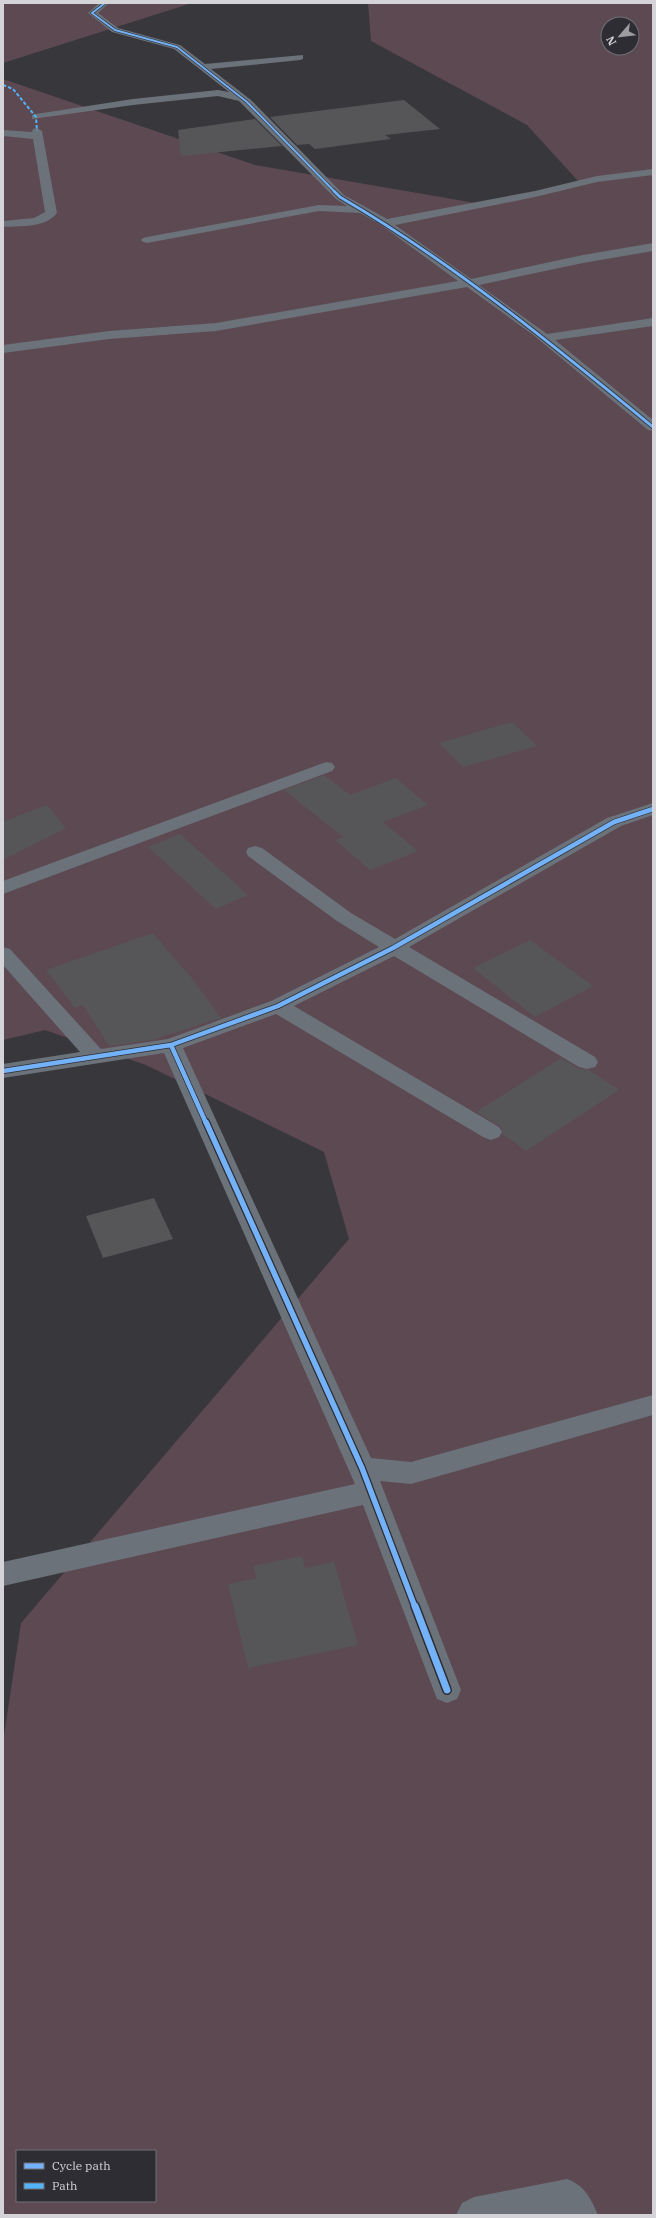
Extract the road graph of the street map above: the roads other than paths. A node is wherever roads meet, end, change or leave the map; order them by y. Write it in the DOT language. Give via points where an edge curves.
graph roads {
  1 [pos="105,3"];
  2 [pos="300,57"];
  3 [pos="203,67"];
  4 [pos="243,99"];
  5 [pos="36,117"];
  6 [pos="3,133"];
  7 [pos="653,172"];
  8 [pos="362,210"];
  9 [pos="385,223"];
  10 [pos="3,224"];
  11 [pos="147,240"];
  12 [pos="653,247"];
  13 [pos="469,283"];
  14 [pos="653,322"];
  15 [pos="546,338"];
  16 [pos="3,349"];
  17 [pos="653,413"];
  18 [pos="639,416"];
  19 [pos="653,427"];
  20 [pos="326,767"];
  21 [pos="653,810"];
  22 [pos="255,852"];
  23 [pos="3,888"];
  24 [pos="394,948"];
  25 [pos="3,953"];
  26 [pos="278,1006"];
  27 [pos="171,1045"];
  28 [pos="95,1056"];
  29 [pos="587,1062"];
  30 [pos="3,1071"];
  31 [pos="491,1132"];
  32 [pos="653,1405"];
  33 [pos="366,1480"];
  34 [pos="3,1574"];
  35 [pos="447,1690"];
  36 [pos="474,2215"];
  37 [pos="580,2215"];
  1 -- 3 [label="street" via="92,13 115,30 177,47"];
  2 -- 3 [label="street"];
  3 -- 4 [label="street"];
  4 -- 5 [label="street" via="218,93 133,102"];
  4 -- 8 [label="street" via="340,197"];
  6 -- 10 [label="street" via="37,133 51,213 46,218"];
  7 -- 9 [label="street" via="597,179 535,194"];
  8 -- 9 [label="street"];
  8 -- 11 [label="street" via="319,208"];
  9 -- 13 [label="street"];
  12 -- 13 [label="street"];
  13 -- 15 [label="street"];
  13 -- 16 [label="street" via="216,327 109,335"];
  14 -- 15 [label="street"];
  15 -- 18 [label="street"];
  17 -- 18 [label="street"];
  18 -- 19 [label="street"];
  20 -- 23 [label="street"];
  21 -- 24 [label="street" via="614,822"];
  22 -- 24 [label="street" via="344,916"];
  24 -- 26 [label="street"];
  24 -- 29 [label="street"];
  25 -- 28 [label="street"];
  26 -- 27 [label="street"];
  26 -- 31 [label="street"];
  27 -- 28 [label="street"];
  27 -- 33 [label="street"];
  28 -- 30 [label="street"];
  32 -- 33 [label="street" via="412,1474"];
  33 -- 34 [label="street"];
  33 -- 35 [label="street"];
  36 -- 37 [label="street" via="567,2196"];
}
